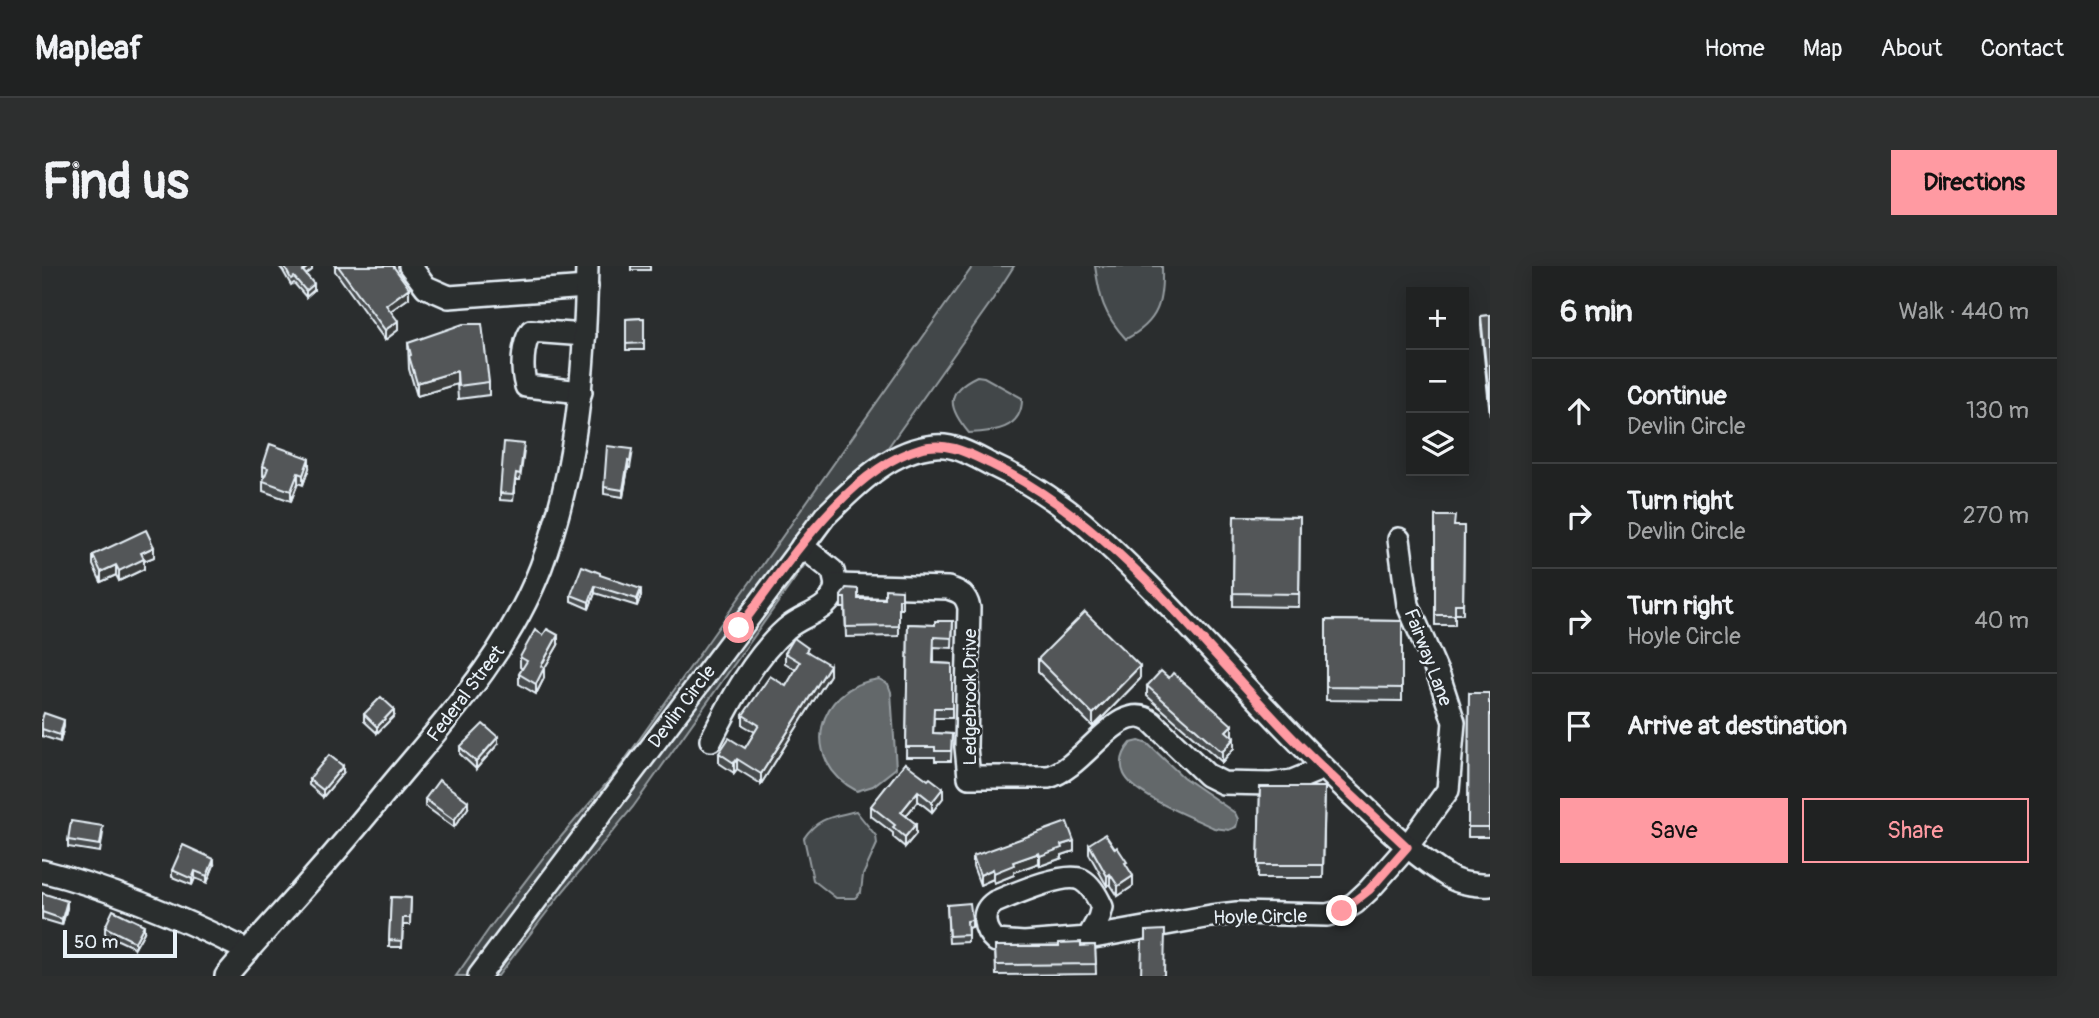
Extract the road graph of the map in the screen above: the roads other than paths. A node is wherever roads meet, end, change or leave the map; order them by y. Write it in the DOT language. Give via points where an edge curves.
graph roads {
  1 [pos="410,266"];
  2 [pos="587,276"];
  3 [pos="585,335"];
  4 [pos="581,392"];
  5 [pos="1399,539"];
  6 [pos="802,546"];
  7 [pos="836,585"];
  8 [pos="711,740"];
  9 [pos="1324,768"];
  10 [pos="1407,847"];
  11 [pos="42,872"];
  12 [pos="1490,885"];
  13 [pos="1088,938"];
  14 [pos="248,951"];
  15 [pos="226,976"];
  16 [pos="479,976"];
  1 -- 2 [label="street" via="426,287 449,297"];
  2 -- 3 [label="street, Federal Street"];
  3 -- 4 [label="street, Federal Street"];
  3 -- 4 [label="street" via="531,331 525,340 526,386"];
  4 -- 14 [label="street, Federal Street" via="570,466 551,538 509,632 468,694"];
  5 -- 10 [label="street, Fairway Lane" via="1408,605 1454,722 1448,790"];
  6 -- 7 [label="street" via="833,571"];
  6 -- 9 [label="street, Devlin Circle" via="825,516 883,465 924,447 961,450 1049,496 1098,535"];
  6 -- 16 [label="street, Devlin Circle"];
  7 -- 8 [label="street" via="835,596 827,605 790,625 763,652"];
  7 -- 9 [label="street, Ledgebrook Drive" via="948,588 966,597 969,777 1060,774 1119,722 1136,715 1152,722 1207,775 1223,783 1292,781"];
  9 -- 10 [label="street, Devlin Circle"];
  10 -- 12 [label="street, Devlin Circle" via="1452,879"];
  10 -- 13 [label="street, Hoyle Circle" via="1369,890 1342,911 1327,915 1224,914"];
  11 -- 14 [label="street" via="107,889"];
  13 -- 13 [label="street, Hoyle Circle" via="1102,907 1081,879 1063,878 1003,899 988,906 985,915 987,930 996,941"];
  14 -- 15 [label="street, Federal Street"];
}
